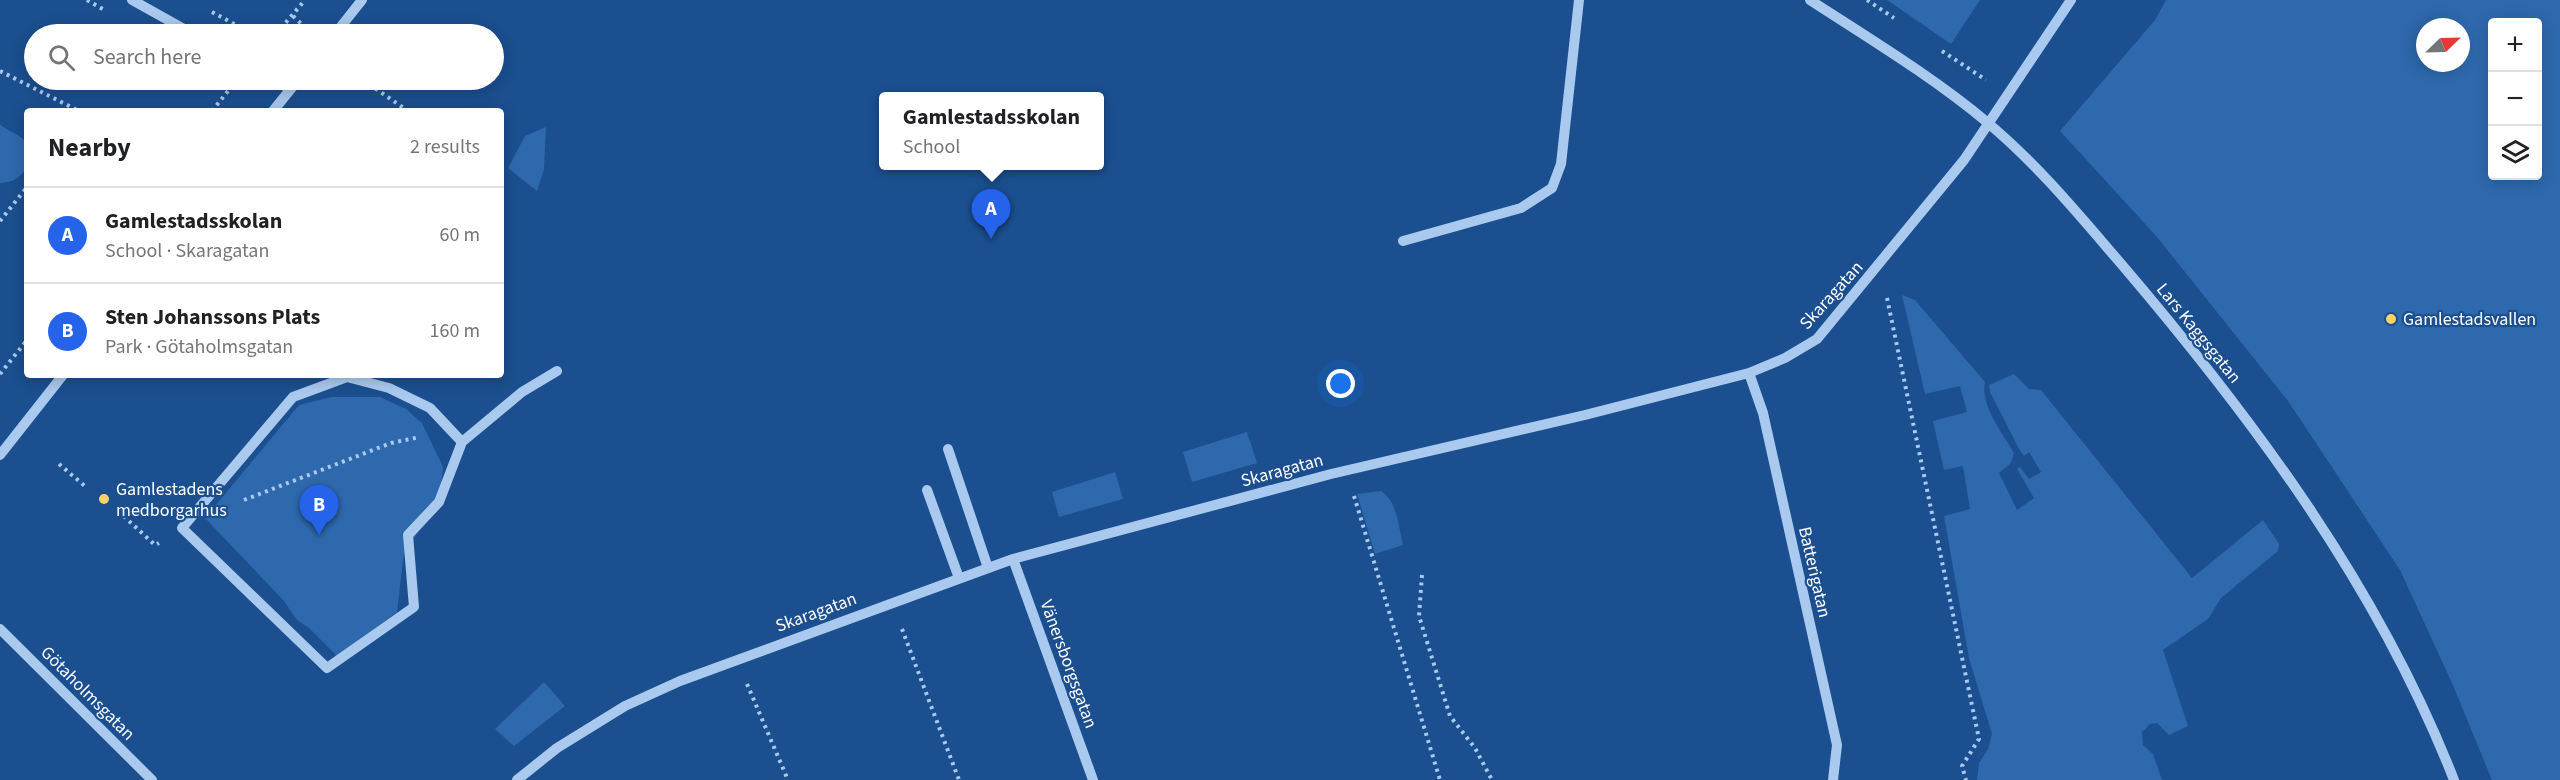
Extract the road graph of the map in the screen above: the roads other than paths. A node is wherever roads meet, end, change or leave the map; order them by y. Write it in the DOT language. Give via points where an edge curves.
graph roads {
  1 [pos="132,0"];
  2 [pos="362,0"];
  3 [pos="1579,0"];
  4 [pos="1810,0"];
  5 [pos="2071,0"];
  6 [pos="175,24"];
  7 [pos="343,24"];
  8 [pos="290,90"];
  9 [pos="275,108"];
  10 [pos="1988,123"];
  11 [pos="1403,241"];
  12 [pos="557,371"];
  13 [pos="1749,373"];
  14 [pos="61,378"];
  15 [pos="344,378"];
  16 [pos="351,378"];
  17 [pos="462,442"];
  18 [pos="948,449"];
  19 [pos="0,455"];
  20 [pos="927,490"];
  21 [pos="1013,559"];
  22 [pos="988,568"];
  23 [pos="959,578"];
  24 [pos="0,629"];
  25 [pos="153,780"];
  26 [pos="518,780"];
  27 [pos="1093,780"];
  28 [pos="1833,780"];
  29 [pos="2454,780"];
  1 -- 6 [label="street"];
  2 -- 7 [label="street"];
  3 -- 11 [label="street" via="1561,164 1552,188 1521,208"];
  4 -- 10 [label="street, Lars Kaggsgatan"];
  5 -- 10 [label="street, Skaragatan"];
  8 -- 9 [label="street"];
  10 -- 13 [label="street, Skaragatan" via="1964,160 1816,339"];
  10 -- 29 [label="street, Lars Kaggsgatan" via="2053,183 2178,329 2300,494 2384,631 2419,697"];
  12 -- 17 [label="street" via="522,392"];
  13 -- 21 [label="street, Skaragatan" via="1346,470"];
  13 -- 28 [label="street, Batterigatan" via="1763,414 1837,745"];
  14 -- 19 [label="street"];
  15 -- 17 [label="street" via="293,397 182,528 327,669 414,607 408,535 439,502"];
  16 -- 17 [label="street" via="389,388 430,408"];
  18 -- 22 [label="street"];
  20 -- 23 [label="street"];
  21 -- 22 [label="street, Skaragatan"];
  21 -- 27 [label="street, Vänersborgsgatan"];
  22 -- 23 [label="street, Skaragatan"];
  23 -- 26 [label="street, Skaragatan" via="737,659 625,706 557,748"];
  24 -- 25 [label="street, Götaholmsgatan"];
}
